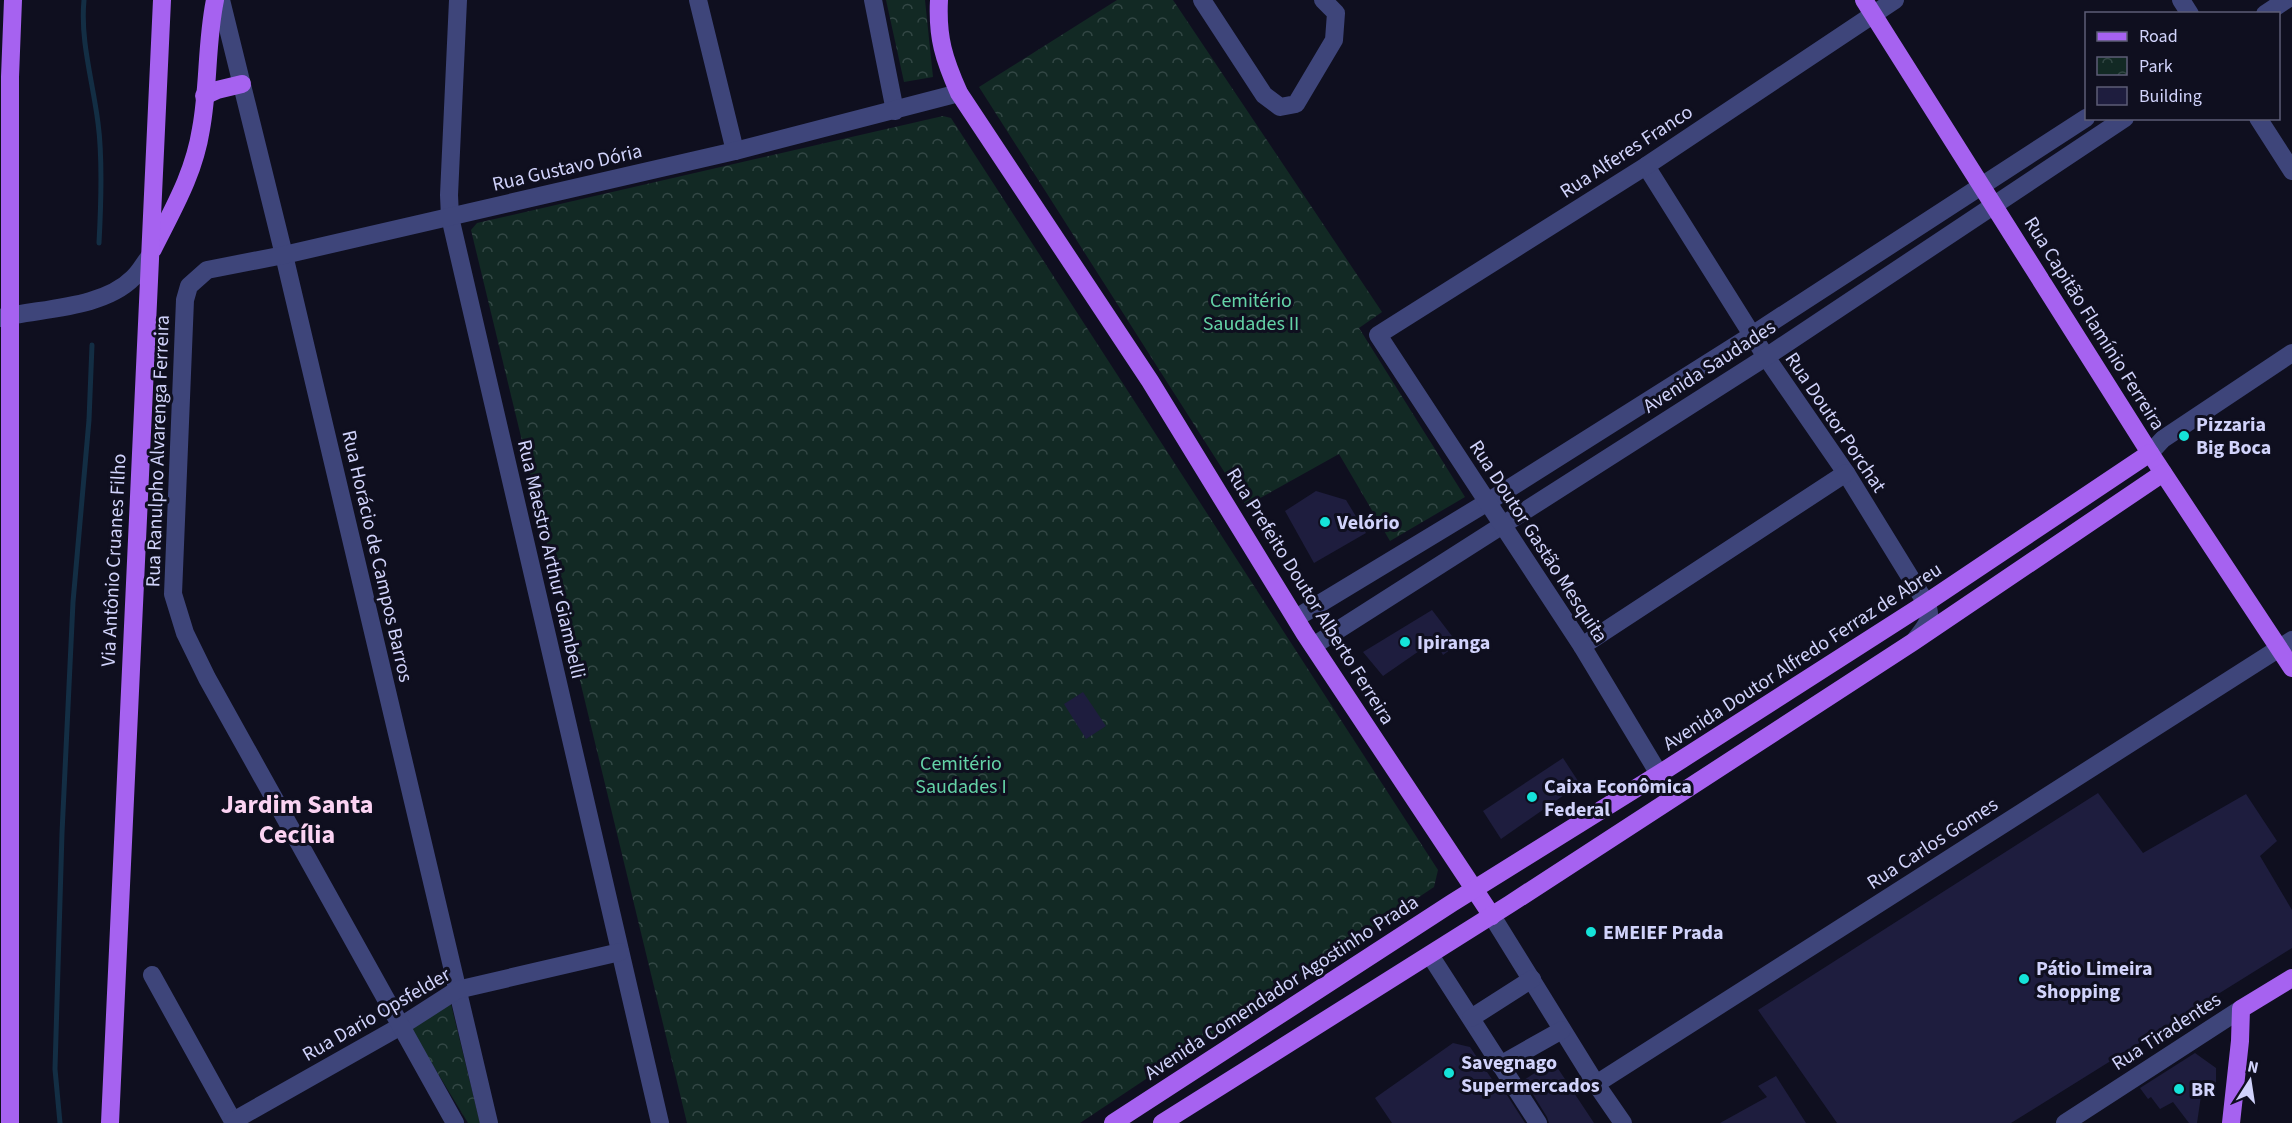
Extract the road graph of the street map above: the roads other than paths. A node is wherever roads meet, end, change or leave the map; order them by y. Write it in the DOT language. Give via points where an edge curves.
graph roads {
  1 [pos="13,0"];
  2 [pos="162,0"];
  3 [pos="215,0"];
  4 [pos="221,0"];
  5 [pos="458,0"];
  6 [pos="698,0"];
  7 [pos="873,0"];
  8 [pos="939,0"];
  9 [pos="1202,0"];
  10 [pos="1323,0"];
  11 [pos="1894,0"];
  12 [pos="2286,0"];
  13 [pos="1868,7"];
  14 [pos="2268,12"];
  15 [pos="5,81"];
  16 [pos="242,84"];
  17 [pos="959,93"];
  18 [pos="204,96"];
  19 [pos="895,111"];
  20 [pos="2085,118"];
  21 [pos="2122,120"];
  22 [pos="2259,120"];
  23 [pos="735,152"];
  24 [pos="1646,166"];
  25 [pos="2292,171"];
  26 [pos="1982,185"];
  27 [pos="1994,205"];
  28 [pos="450,217"];
  29 [pos="5,252"];
  30 [pos="284,255"];
  31 [pos="150,256"];
  32 [pos="189,286"];
  33 [pos="5,317"];
  34 [pos="1378,335"];
  35 [pos="1752,335"];
  36 [pos="2292,353"];
  37 [pos="1766,357"];
  38 [pos="2150,453"];
  39 [pos="1846,473"];
  40 [pos="2163,473"];
  41 [pos="1486,503"];
  42 [pos="1502,526"];
  43 [pos="1926,603"];
  44 [pos="1296,618"];
  45 [pos="1913,642"];
  46 [pos="2286,644"];
  47 [pos="1313,646"];
  48 [pos="1582,646"];
  49 [pos="2292,668"];
  50 [pos="1659,774"];
  51 [pos="1474,890"];
  52 [pos="1492,916"];
  53 [pos="620,952"];
  54 [pos="1430,955"];
  55 [pos="152,975"];
  56 [pos="2292,978"];
  57 [pos="1532,980"];
  58 [pos="457,990"];
  59 [pos="2241,1009"];
  60 [pos="1471,1018"];
  61 [pos="401,1026"];
  62 [pos="1562,1030"];
  63 [pos="1500,1065"];
  64 [pos="1596,1084"];
  65 [pos="234,1122"];
  66 [pos="10,1123"];
  67 [pos="110,1123"];
  68 [pos="455,1123"];
  69 [pos="489,1123"];
  70 [pos="660,1123"];
  71 [pos="1113,1123"];
  72 [pos="1162,1123"];
  73 [pos="1538,1123"];
  74 [pos="1623,1123"];
  75 [pos="2065,1123"];
  76 [pos="2231,1123"];
  1 -- 15 [label="main road"];
  2 -- 31 [label="main road, Via Antônio Cruanes Filho"];
  3 -- 18 [label="main road"];
  4 -- 16 [label="street, Rua Horácio de Campos Barros"];
  5 -- 28 [label="street, Rua Maestro Arthur Giambelli"];
  6 -- 23 [label="street"];
  7 -- 19 [label="street"];
  8 -- 17 [label="main road, Rua Prefeito Doutor Alberto Ferreira" via="943,55"];
  9 -- 10 [label="street" via="1264,95 1280,107 1296,104 1334,40 1336,13"];
  11 -- 13 [label="street, Rua Alferes Franco"];
  12 -- 14 [label="street"];
  13 -- 24 [label="street, Rua Alferes Franco"];
  13 -- 26 [label="main road, Rua Capitão Flamínio Ferreira"];
  15 -- 29 [label="main road"];
  16 -- 18 [label="main road"];
  16 -- 30 [label="street, Rua Horácio de Campos Barros"];
  17 -- 19 [label="street, Rua Gustavo Dória"];
  17 -- 44 [label="main road, Rua Prefeito Doutor Alberto Ferreira" via="1150,381"];
  18 -- 31 [label="main road" via="202,129 189,178"];
  19 -- 23 [label="street, Rua Gustavo Dória"];
  20 -- 26 [label="street, Avenida Saudades"];
  21 -- 27 [label="street, Avenida Saudades"];
  22 -- 25 [label="street"];
  23 -- 28 [label="street, Rua Gustavo Dória"];
  24 -- 34 [label="street, Rua Alferes Franco"];
  24 -- 35 [label="street, Rua Doutor Porchat"];
  26 -- 27 [label="main road, Rua Capitão Flamínio Ferreira"];
  26 -- 35 [label="street, Avenida Saudades"];
  27 -- 37 [label="street, Avenida Saudades"];
  27 -- 38 [label="main road, Rua Capitão Flamínio Ferreira"];
  28 -- 30 [label="street, Rua Gustavo Dória"];
  28 -- 53 [label="street, Rua Maestro Arthur Giambelli"];
  29 -- 33 [label="main road"];
  30 -- 32 [label="street, Rua Gustavo Dória" via="207,270"];
  30 -- 58 [label="street, Rua Horácio de Campos Barros"];
  31 -- 33 [label="street" via="133,279 115,291 87,302"];
  31 -- 67 [label="main road, Via Antônio Cruanes Filho"];
  32 -- 61 [label="street, Rua Ranulpho Alvarenga Ferreira" via="173,594 185,633 207,678"];
  33 -- 66 [label="main road"];
  34 -- 41 [label="street, Rua Doutor Gastão Mesquita"];
  35 -- 37 [label="street, Rua Doutor Porchat"];
  35 -- 41 [label="street, Avenida Saudades"];
  36 -- 38 [label="street" via="2163,439"];
  37 -- 39 [label="street, Rua Doutor Porchat"];
  37 -- 42 [label="street, Avenida Saudades"];
  38 -- 40 [label="main road, Rua Capitão Flamínio Ferreira"];
  38 -- 43 [label="main road, Avenida Doutor Alfredo Ferraz de Abreu"];
  39 -- 43 [label="street, Rua Doutor Porchat"];
  39 -- 48 [label="street"];
  40 -- 45 [label="main road"];
  40 -- 46 [label="main road, Rua Capitão Flamínio Ferreira"];
  41 -- 42 [label="street, Rua Doutor Gastão Mesquita"];
  41 -- 44 [label="street, Avenida Saudades"];
  42 -- 47 [label="street, Avenida Saudades"];
  42 -- 48 [label="street, Rua Doutor Gastão Mesquita"];
  43 -- 45 [label="street" via="1929,623"];
  43 -- 50 [label="main road, Avenida Doutor Alfredo Ferraz de Abreu"];
  44 -- 47 [label="main road, Rua Prefeito Doutor Alberto Ferreira"];
  45 -- 52 [label="main road"];
  46 -- 49 [label="main road, Rua Capitão Flamínio Ferreira"];
  46 -- 64 [label="street, Rua Carlos Gomes"];
  47 -- 51 [label="main road, Rua Prefeito Doutor Alberto Ferreira"];
  48 -- 50 [label="street, Rua Doutor Gastão Mesquita"];
  50 -- 51 [label="main road, Avenida Doutor Alfredo Ferraz de Abreu"];
  51 -- 52 [label="main road, Rua Prefeito Doutor Alberto Ferreira"];
  51 -- 71 [label="main road, Avenida Comendador Agostinho Prada"];
  52 -- 54 [label="main road"];
  52 -- 57 [label="street, Rua Prefeito Doutor Alberto Ferreira"];
  53 -- 58 [label="street, Rua Dario Opsfelder"];
  53 -- 70 [label="street, Rua Maestro Arthur Giambelli"];
  54 -- 60 [label="street"];
  54 -- 72 [label="main road"];
  55 -- 65 [label="street"];
  56 -- 59 [label="main road, Rua Tiradentes"];
  57 -- 60 [label="street"];
  57 -- 62 [label="street, Rua Prefeito Doutor Alberto Ferreira"];
  58 -- 61 [label="street, Rua Dario Opsfelder"];
  58 -- 69 [label="street, Rua Horácio de Campos Barros"];
  59 -- 75 [label="street, Rua Tiradentes"];
  59 -- 76 [label="main road"];
  60 -- 63 [label="street"];
  61 -- 65 [label="street, Rua Dario Opsfelder"];
  61 -- 68 [label="street, Rua Ranulpho Alvarenga Ferreira"];
  62 -- 63 [label="street"];
  62 -- 64 [label="street, Rua Prefeito Doutor Alberto Ferreira"];
  63 -- 73 [label="street"];
  64 -- 74 [label="street, Rua Prefeito Doutor Alberto Ferreira"];
}
